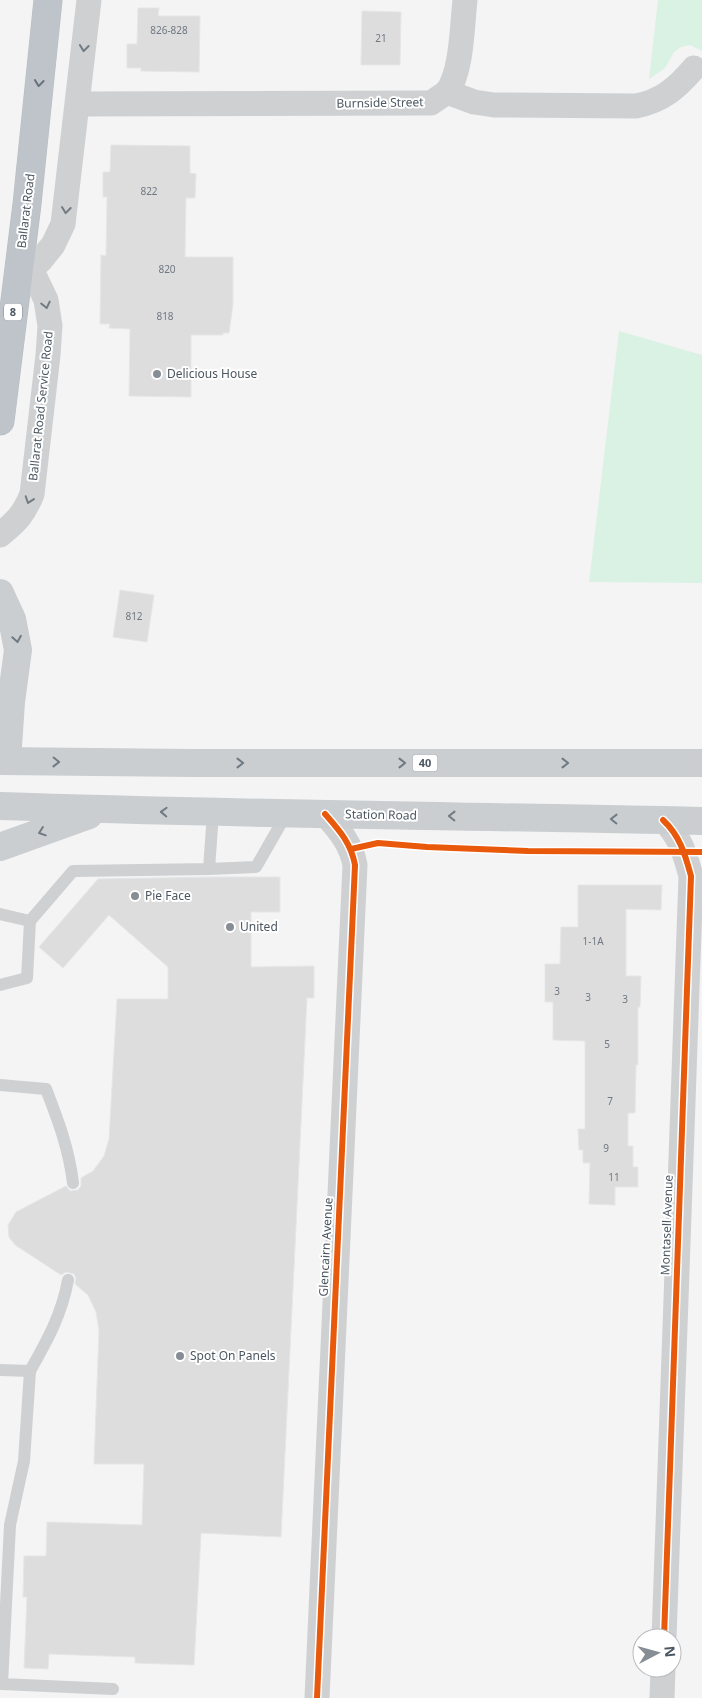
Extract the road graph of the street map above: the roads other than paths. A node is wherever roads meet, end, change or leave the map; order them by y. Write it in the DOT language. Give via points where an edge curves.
graph roads {
  1 [pos="48,0"];
  2 [pos="89,0"];
  3 [pos="465,0"];
  4 [pos="694,68"];
  5 [pos="447,92"];
  6 [pos="78,104"];
  7 [pos="19,266"];
  8 [pos="0,421"];
  9 [pos="0,535"];
  10 [pos="0,593"];
  11 [pos="3,761"];
  12 [pos="702,763"];
  13 [pos="0,806"];
  14 [pos="105,810"];
  15 [pos="213,813"];
  16 [pos="287,813"];
  17 [pos="325,814"];
  18 [pos="663,820"];
  19 [pos="702,821"];
  20 [pos="0,847"];
  21 [pos="702,852"];
  22 [pos="209,869"];
  23 [pos="691,876"];
  24 [pos="0,914"];
  25 [pos="30,921"];
  26 [pos="0,985"];
  27 [pos="0,1085"];
  28 [pos="73,1182"];
  29 [pos="68,1280"];
  30 [pos="0,1370"];
  31 [pos="30,1371"];
  32 [pos="5,1525"];
  33 [pos="664,1628"];
  34 [pos="663,1678"];
  35 [pos="113,1689"];
  36 [pos="316,1696"];
  37 [pos="662,1698"];
  1 -- 7 [label="highway, Ballarat Road / 8, one-way"];
  2 -- 6 [label="street, one-way"];
  3 -- 5 [label="street" via="456,71"];
  4 -- 5 [label="street" via="671,92 636,106 494,104 474,102"];
  5 -- 6 [label="street, Burnside Street" via="431,103 422,104"];
  6 -- 7 [label="street, one-way" via="63,224 40,261"];
  7 -- 8 [label="highway, Ballarat Road / 8"];
  7 -- 9 [label="street, Ballarat Road Service Road, one-way" via="36,279 46,300 49,338 32,494 26,509"];
  10 -- 11 [label="main road, one-way" via="12,619 18,650"];
  11 -- 12 [label="main road, 40, one-way"];
  13 -- 14 [label="main road, Station Road"];
  15 -- 14 [label="main road, Station Road, one-way"];
  14 -- 20 [label="main road, one-way"];
  15 -- 16 [label="main road, Station Road"];
  15 -- 22 [label="lane"];
  16 -- 17 [label="main road, Station Road"];
  16 -- 22 [label="lane" via="256,867"];
  18 -- 17 [label="main road, Station Road, one-way"];
  17 -- 36 [label="street, Glencairn Avenue" via="348,842 355,865"];
  18 -- 19 [label="main road, Station Road"];
  18 -- 23 [label="street, Montasell Avenue" via="682,844"];
  21 -- 23 [label="street, Montasell Avenue"];
  22 -- 25 [label="lane" via="73,871"];
  23 -- 33 [label="street, Montasell Avenue"];
  24 -- 25 [label="lane"];
  25 -- 26 [label="lane" via="27,978"];
  27 -- 28 [label="lane" via="46,1089 71,1160"];
  29 -- 31 [label="lane" via="58,1318"];
  30 -- 31 [label="lane"];
  31 -- 32 [label="lane" via="24,1461"];
  32 -- 35 [label="lane" via="2,1684"];
  34 -- 37 [label="street"];
}
